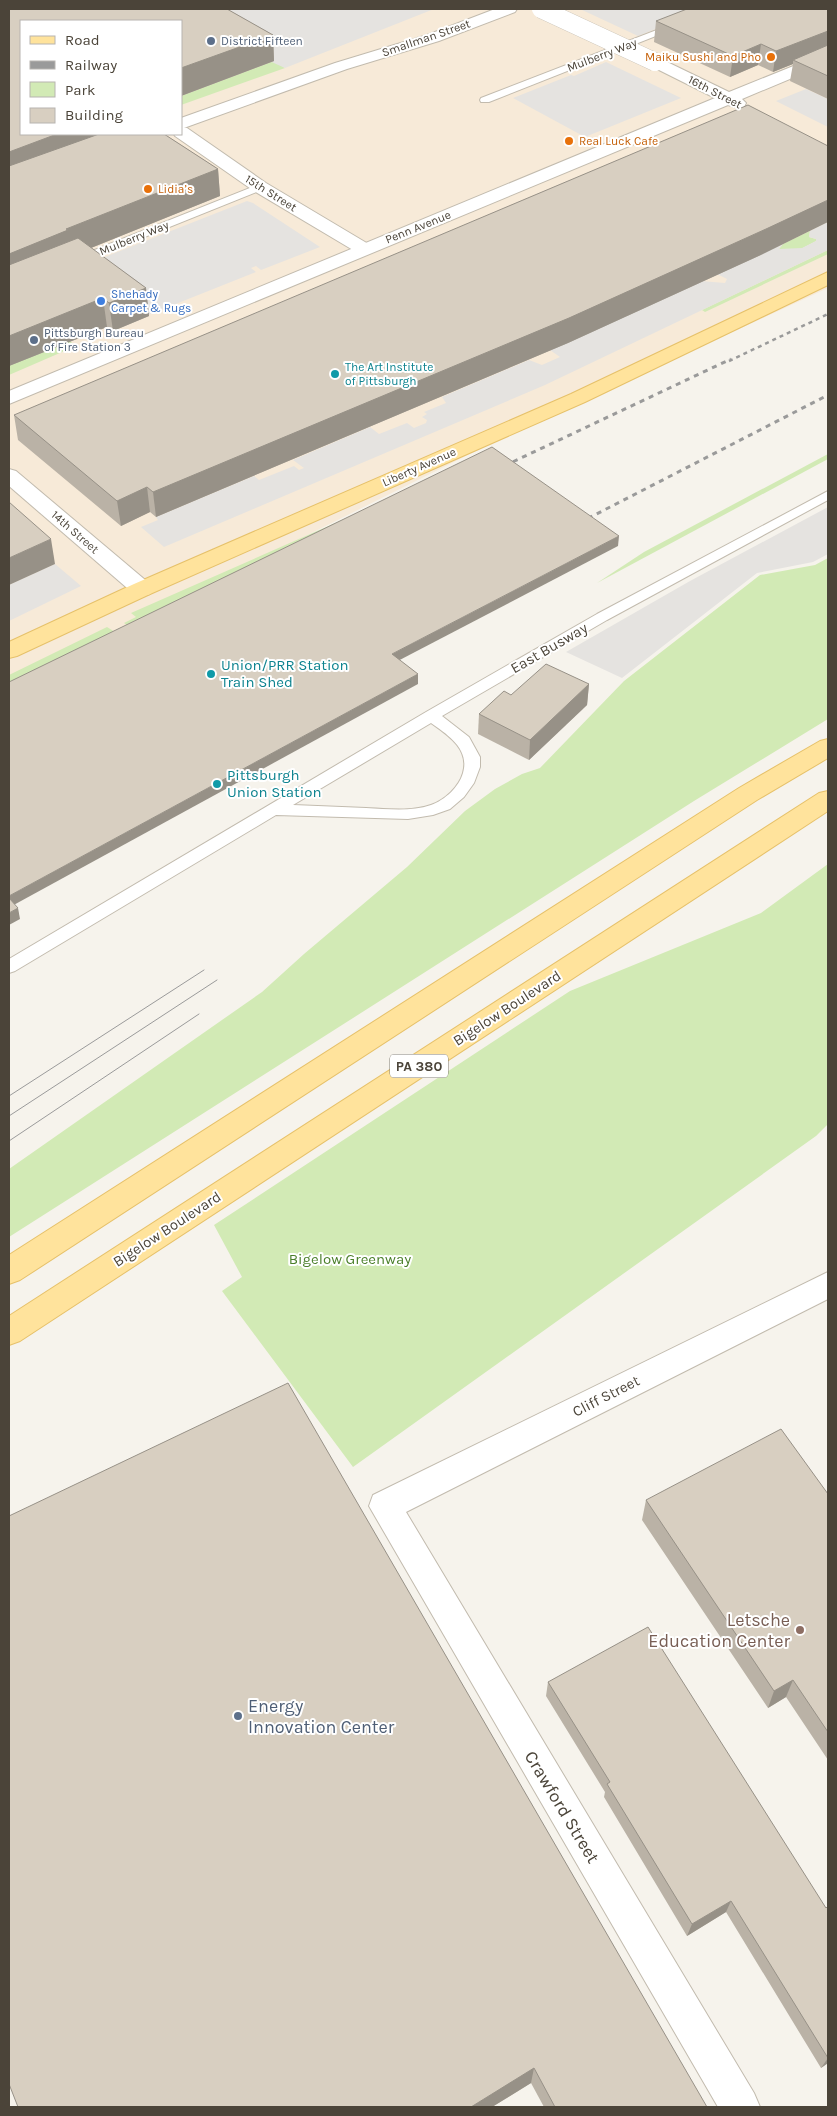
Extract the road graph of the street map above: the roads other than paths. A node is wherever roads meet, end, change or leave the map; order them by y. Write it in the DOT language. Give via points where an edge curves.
graph roads {
  1 [pos="509,9"];
  2 [pos="541,9"];
  3 [pos="551,9"];
  4 [pos="719,9"];
  5 [pos="450,15"];
  6 [pos="630,45"];
  7 [pos="828,57"];
  8 [pos="342,66"];
  9 [pos="728,98"];
  10 [pos="485,100"];
  11 [pos="756,112"];
  12 [pos="182,124"];
  13 [pos="182,133"];
  14 [pos="260,187"];
  15 [pos="364,249"];
  16 [pos="65,266"];
  17 [pos="828,278"];
  18 [pos="9,398"];
  19 [pos="9,475"];
  20 [pos="828,495"];
  21 [pos="142,589"];
  22 [pos="9,651"];
  23 [pos="432,716"];
  24 [pos="828,747"];
  25 [pos="828,799"];
  26 [pos="275,810"];
  27 [pos="9,967"];
  28 [pos="9,1271"];
  29 [pos="828,1285"];
  30 [pos="9,1332"];
  31 [pos="385,1506"];
  32 [pos="740,2107"];
  1 -- 8 [label="street, Smallman Street" via="433,38"];
  2 -- 9 [label="street, 16th Street, bridge"];
  3 -- 6 [label="lane"];
  4 -- 6 [label="lane, Mulberry Way"];
  5 -- 8 [label="street, Smallman Street"];
  6 -- 10 [label="lane, Mulberry Way"];
  7 -- 9 [label="street, Penn Avenue"];
  8 -- 12 [label="street, Smallman Street"];
  9 -- 11 [label="street, 16th Street"];
  9 -- 15 [label="street, Penn Avenue"];
  13 -- 14 [label="street, 15th Street"];
  14 -- 15 [label="street, 15th Street"];
  14 -- 16 [label="lane, Mulberry Way"];
  15 -- 18 [label="street, Penn Avenue"];
  17 -- 21 [label="main road, Liberty Avenue" via="578,398"];
  19 -- 21 [label="street, 14th Street"];
  20 -- 23 [label="lane, East Busway" via="602,617"];
  21 -- 22 [label="main road, Liberty Avenue"];
  23 -- 26 [label="lane, East Busway"];
  23 -- 26 [label="lane" via="459,735 468,745 472,757 472,771 451,800 434,810 407,814"];
  24 -- 28 [label="main road" via="748,794"];
  25 -- 30 [label="main road, Bigelow Boulevard / PA 380"];
  26 -- 27 [label="lane, East Busway"];
  29 -- 31 [label="street, Cliff Street"];
  31 -- 32 [label="street, Crawford Street"];
}
